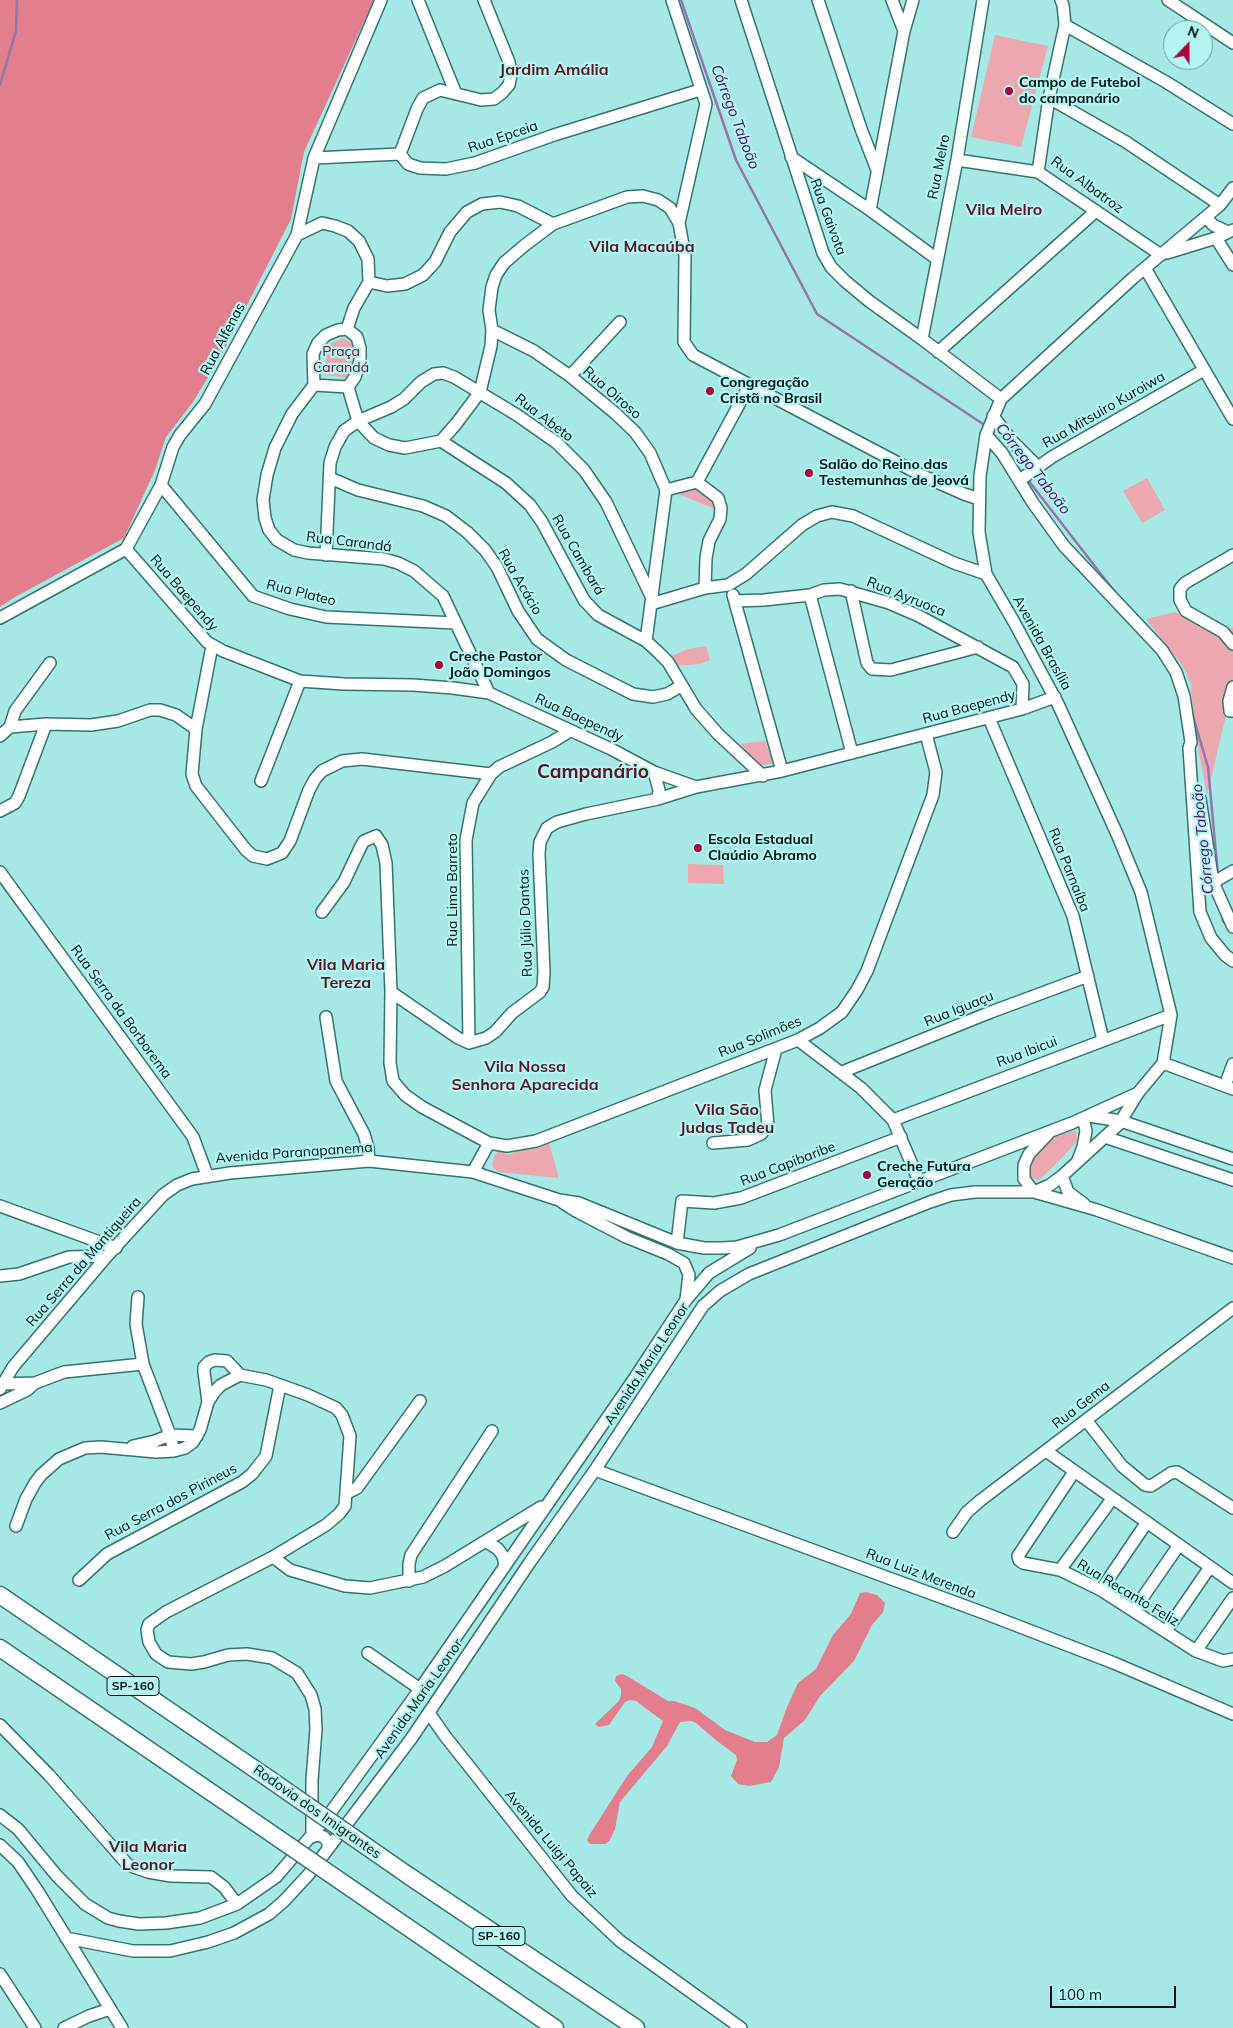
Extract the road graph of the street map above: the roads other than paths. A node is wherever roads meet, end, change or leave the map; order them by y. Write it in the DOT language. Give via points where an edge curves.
graph roads {
  1 [pos="381,0"];
  2 [pos="418,0"];
  3 [pos="484,0"];
  4 [pos="672,0"];
  5 [pos="741,0"];
  6 [pos="818,0"];
  7 [pos="892,0"];
  8 [pos="913,0"];
  9 [pos="983,0"];
  10 [pos="1061,0"];
  11 [pos="1168,0"];
  12 [pos="1064,25"];
  13 [pos="904,31"];
  14 [pos="1233,43"];
  15 [pos="700,90"];
  16 [pos="456,94"];
  17 [pos="1049,98"];
  18 [pos="1233,124"];
  19 [pos="400,154"];
  20 [pos="791,157"];
  21 [pos="314,158"];
  22 [pos="957,160"];
  23 [pos="877,170"];
  24 [pos="1038,172"];
  25 [pos="1233,188"];
  26 [pos="1220,205"];
  27 [pos="870,210"];
  28 [pos="1096,211"];
  29 [pos="1206,217"];
  30 [pos="680,223"];
  31 [pos="553,224"];
  32 [pos="1230,231"];
  33 [pos="297,234"];
  34 [pos="1216,238"];
  35 [pos="1161,255"];
  36 [pos="937,259"];
  37 [pos="1233,264"];
  38 [pos="1145,268"];
  39 [pos="369,282"];
  40 [pos="620,322"];
  41 [pos="347,329"];
  42 [pos="492,330"];
  43 [pos="922,339"];
  44 [pos="938,352"];
  45 [pos="1204,370"];
  46 [pos="570,376"];
  47 [pos="314,385"];
  48 [pos="749,386"];
  49 [pos="348,387"];
  50 [pos="480,392"];
  51 [pos="1001,399"];
  52 [pos="993,416"];
  53 [pos="1233,419"];
  54 [pos="358,421"];
  55 [pos="986,435"];
  56 [pos="441,441"];
  57 [pos="1038,467"];
  58 [pos="330,478"];
  59 [pos="1020,480"];
  60 [pos="697,482"];
  61 [pos="161,485"];
  62 [pos="666,490"];
  63 [pos="979,499"];
  64 [pos="126,549"];
  65 [pos="1233,554"];
  66 [pos="326,555"];
  67 [pos="986,574"];
  68 [pos="728,585"];
  69 [pos="705,588"];
  70 [pos="852,592"];
  71 [pos="810,595"];
  72 [pos="651,601"];
  73 [pos="735,601"];
  74 [pos="0,618"];
  75 [pos="456,623"];
  76 [pos="1228,629"];
  77 [pos="646,641"];
  78 [pos="1233,644"];
  79 [pos="212,646"];
  80 [pos="978,646"];
  81 [pos="50,663"];
  82 [pos="300,681"];
  83 [pos="681,686"];
  84 [pos="1233,687"];
  85 [pos="489,693"];
  86 [pos="1055,697"];
  87 [pos="1022,709"];
  88 [pos="1233,712"];
  89 [pos="989,718"];
  90 [pos="46,724"];
  91 [pos="10,727"];
  92 [pos="196,729"];
  93 [pos="570,730"];
  94 [pos="926,734"];
  95 [pos="0,736"];
  96 [pos="1191,742"];
  97 [pos="852,753"];
  98 [pos="782,771"];
  99 [pos="654,772"];
  100 [pos="490,774"];
  101 [pos="762,776"];
  102 [pos="261,781"];
  103 [pos="696,788"];
  104 [pos="658,799"];
  105 [pos="0,811"];
  106 [pos="1233,871"];
  107 [pos="0,872"];
  108 [pos="1213,882"];
  109 [pos="1200,890"];
  110 [pos="322,912"];
  111 [pos="1233,927"];
  112 [pos="1233,961"];
  113 [pos="1088,976"];
  114 [pos="391,992"];
  115 [pos="1171,1015"];
  116 [pos="326,1017"];
  117 [pos="798,1040"];
  118 [pos="1103,1040"];
  119 [pos="469,1043"];
  120 [pos="776,1049"];
  121 [pos="1163,1063"];
  122 [pos="1233,1064"];
  123 [pos="842,1072"];
  124 [pos="1229,1087"];
  125 [pos="1138,1093"];
  126 [pos="1086,1117"];
  127 [pos="893,1120"];
  128 [pos="1121,1121"];
  129 [pos="1051,1130"];
  130 [pos="901,1137"];
  131 [pos="1105,1137"];
  132 [pos="713,1143"];
  133 [pos="489,1144"];
  134 [pos="1233,1159"];
  135 [pos="369,1160"];
  136 [pos="1078,1161"];
  137 [pos="472,1172"];
  138 [pos="207,1175"];
  139 [pos="1062,1176"];
  140 [pos="1233,1180"];
  141 [pos="919,1181"];
  142 [pos="1034,1192"];
  143 [pos="559,1200"];
  144 [pos="0,1206"];
  145 [pos="1097,1210"];
  146 [pos="779,1234"];
  147 [pos="677,1243"];
  148 [pos="116,1248"];
  149 [pos="107,1256"];
  150 [pos="1233,1258"];
  151 [pos="0,1276"];
  152 [pos="138,1297"];
  153 [pos="686,1300"];
  154 [pos="1233,1308"];
  155 [pos="144,1364"];
  156 [pos="5,1371"];
  157 [pos="240,1375"];
  158 [pos="634,1379"];
  159 [pos="35,1383"];
  160 [pos="280,1385"];
  161 [pos="1,1387"];
  162 [pos="649,1387"];
  163 [pos="420,1401"];
  164 [pos="208,1402"];
  165 [pos="0,1403"];
  166 [pos="1086,1420"];
  167 [pos="492,1431"];
  168 [pos="170,1435"];
  169 [pos="196,1436"];
  170 [pos="124,1447"];
  171 [pos="174,1451"];
  172 [pos="1046,1451"];
  173 [pos="595,1470"];
  174 [pos="1074,1472"];
  175 [pos="347,1493"];
  176 [pos="1112,1499"];
  177 [pos="547,1504"];
  178 [pos="1233,1508"];
  179 [pos="1147,1522"];
  180 [pos="16,1526"];
  181 [pos="953,1532"];
  182 [pos="487,1542"];
  183 [pos="1179,1545"];
  184 [pos="273,1557"];
  185 [pos="505,1566"];
  186 [pos="1210,1567"];
  187 [pos="1060,1570"];
  188 [pos="79,1580"];
  189 [pos="409,1581"];
  190 [pos="1233,1583"];
  191 [pos="1101,1590"];
  192 [pos="0,1595"];
  193 [pos="1233,1598"];
  194 [pos="1134,1610"];
  195 [pos="1166,1631"];
  196 [pos="0,1648"];
  197 [pos="1196,1651"];
  198 [pos="368,1653"];
  199 [pos="1233,1659"];
  200 [pos="420,1689"];
  201 [pos="429,1713"];
  202 [pos="1233,1714"];
  203 [pos="0,1725"];
  204 [pos="0,1815"];
  205 [pos="328,1816"];
  206 [pos="343,1831"];
  207 [pos="312,1837"];
  208 [pos="0,1845"];
  209 [pos="328,1848"];
  210 [pos="237,1904"];
  211 [pos="66,1938"];
  212 [pos="0,1974"];
  213 [pos="110,2009"];
  214 [pos="35,2028"];
  215 [pos="64,2028"];
  216 [pos="122,2028"];
  217 [pos="555,2028"];
  218 [pos="636,2028"];
  219 [pos="741,2028"];
  1 -- 21 [label="street, Rua Alfenas"];
  2 -- 16 [label="street"];
  3 -- 16 [label="street" via="509,62 509,85 494,99 481,100"];
  4 -- 15 [label="street"];
  5 -- 20 [label="street, Rua Gaivota"];
  6 -- 23 [label="street"];
  7 -- 13 [label="street"];
  8 -- 13 [label="street"];
  9 -- 22 [label="street, Rua Melro"];
  10 -- 12 [label="street, Rua Albatroz"];
  11 -- 14 [label="street"];
  12 -- 17 [label="street, Rua Albatroz"];
  12 -- 18 [label="street"];
  13 -- 23 [label="street"];
  15 -- 19 [label="street, Rua Epceia" via="475,163 446,169 420,168 408,164"];
  15 -- 30 [label="street" via="706,104"];
  16 -- 19 [label="street" via="440,90 423,98"];
  17 -- 24 [label="street, Rua Albatroz"];
  17 -- 26 [label="street" via="1126,142"];
  19 -- 21 [label="street"];
  20 -- 27 [label="street"];
  20 -- 43 [label="street, Rua Gaivota" via="823,253 831,267 868,301"];
  21 -- 33 [label="street, Rua Alfenas"];
  22 -- 24 [label="street"];
  22 -- 36 [label="street, Rua Melro"];
  23 -- 27 [label="street"];
  24 -- 28 [label="street, Rua Albatroz"];
  25 -- 26 [label="street"];
  26 -- 29 [label="street"];
  27 -- 36 [label="street"];
  28 -- 35 [label="street, Rua Albatroz"];
  28 -- 44 [label="street"];
  29 -- 32 [label="street, Avenida Brasília" via="1213,225"];
  29 -- 35 [label="street, Avenida Brasília"];
  30 -- 31 [label="street" via="670,208 643,196 627,197"];
  30 -- 48 [label="street" via="685,256 684,342 693,355"];
  31 -- 39 [label="street" via="518,206 500,202 482,204 467,212 450,232 435,262 423,274 405,284 387,286"];
  31 -- 42 [label="street" via="504,263 496,275 489,310"];
  32 -- 34 [label="street, Avenida Brasília"];
  33 -- 39 [label="street" via="322,224 348,231 368,259"];
  33 -- 61 [label="street, Rua Alfenas" via="206,404 173,447"];
  34 -- 35 [label="street, Avenida Brasília"];
  34 -- 37 [label="street"];
  35 -- 38 [label="street, Avenida Brasília"];
  36 -- 43 [label="street, Rua Melro"];
  38 -- 45 [label="street"];
  38 -- 51 [label="street, Avenida Brasília"];
  39 -- 41 [label="street" via="354,308"];
  40 -- 46 [label="street"];
  41 -- 47 [label="street" via="326,335 318,343 313,354"];
  41 -- 49 [label="street" via="357,337 360,348 357,369"];
  42 -- 46 [label="street, Rua Oiroso" via="534,351"];
  42 -- 50 [label="street"];
  43 -- 44 [label="street, Rua Gaivota"];
  44 -- 51 [label="street, Rua Gaivota"];
  45 -- 53 [label="street"];
  45 -- 57 [label="street, Rua Mitsuiro Kuroiwa"];
  46 -- 62 [label="street, Rua Oiroso" via="634,432 650,453"];
  47 -- 49 [label="street"];
  47 -- 66 [label="street, Rua Carandá" via="292,414 275,448 263,500 269,530 277,540 294,550"];
  48 -- 60 [label="street"];
  48 -- 63 [label="street" via="921,475"];
  49 -- 54 [label="street"];
  50 -- 54 [label="street, Rua Abeto" via="454,377 434,374 391,407"];
  50 -- 56 [label="street"];
  50 -- 72 [label="street, Rua Abeto" via="557,444 584,470 606,502"];
  51 -- 52 [label="street, Avenida Brasília"];
  52 -- 55 [label="street, Avenida Brasília"];
  52 -- 57 [label="street"];
  54 -- 56 [label="street" via="374,438 389,445 405,448"];
  54 -- 58 [label="street" via="344,431 335,447"];
  55 -- 59 [label="street"];
  55 -- 63 [label="street, Avenida Brasília"];
  56 -- 77 [label="street, Rua Cambará" via="506,483 530,505 584,600 598,615"];
  57 -- 59 [label="street, Rua Mitsuiro Kuroiwa"];
  58 -- 66 [label="street"];
  58 -- 83 [label="street, Rua Acácio" via="358,490 423,506 446,516 467,532 498,567 518,611 537,639 566,660 633,694 652,697 667,694"];
  59 -- 96 [label="street" via="1064,546 1162,650 1176,672 1184,696"];
  60 -- 62 [label="street"];
  60 -- 69 [label="street" via="718,498 721,508 720,519 709,541"];
  61 -- 64 [label="street, Rua Alfenas"];
  61 -- 75 [label="street, Rua Plateo" via="253,596 326,617"];
  62 -- 72 [label="street"];
  63 -- 67 [label="street, Avenida Brasília" via="979,532"];
  64 -- 74 [label="street"];
  64 -- 79 [label="street, Rua Baependy"];
  65 -- 76 [label="street" via="1180,589 1180,600 1186,611"];
  66 -- 75 [label="street, Rua Carandá" via="384,559 414,571 443,596"];
  67 -- 68 [label="street" via="954,563 853,516 832,512 802,525 746,574"];
  67 -- 86 [label="street, Avenida Brasília"];
  68 -- 69 [label="street"];
  68 -- 73 [label="street"];
  69 -- 72 [label="street"];
  70 -- 71 [label="street, Rua Ayruoca" via="824,590"];
  70 -- 80 [label="street, Rua Ayruoca" via="919,616"];
  70 -- 80 [label="street" via="867,663 872,669 891,670"];
  71 -- 73 [label="street, Rua Ayruoca"];
  71 -- 97 [label="street"];
  72 -- 77 [label="street"];
  73 -- 98 [label="street"];
  75 -- 85 [label="street, Rua Carandá"];
  76 -- 78 [label="street"];
  77 -- 83 [label="street, Rua Cambará" via="668,662"];
  79 -- 82 [label="street, Rua Baependy"];
  79 -- 92 [label="street"];
  80 -- 87 [label="street, Rua Ayruoca" via="1003,660 1018,674 1023,684"];
  81 -- 91 [label="street" via="15,711"];
  82 -- 85 [label="street, Rua Baependy" via="413,685"];
  82 -- 102 [label="street"];
  83 -- 101 [label="street, Rua Cambará" via="718,734"];
  84 -- 88 [label="street" via="1229,701"];
  85 -- 93 [label="street, Rua Baependy"];
  86 -- 87 [label="street, Rua Baependy"];
  86 -- 115 [label="street, Avenida Brasília" via="1141,892"];
  87 -- 89 [label="street, Rua Baependy"];
  89 -- 94 [label="street, Rua Baependy"];
  89 -- 113 [label="street, Rua Parnaíba" via="1073,916"];
  90 -- 91 [label="street"];
  90 -- 92 [label="street" via="107,724 150,710 160,710 176,715"];
  90 -- 105 [label="street" via="19,796 15,803"];
  91 -- 95 [label="street"];
  92 -- 100 [label="street" via="192,765 196,786 246,850 260,859 272,858 286,848 316,779 322,771 342,761 362,759"];
  93 -- 99 [label="street, Rua Baependy"];
  93 -- 100 [label="street, Rua Lima Barreto" via="552,742 510,760"];
  94 -- 97 [label="street, Rua Baependy"];
  94 -- 117 [label="street, Rua Solimões" via="936,784 867,971 842,1012"];
  96 -- 108 [label="street"];
  96 -- 109 [label="street"];
  97 -- 98 [label="street, Rua Baependy"];
  98 -- 101 [label="street, Rua Baependy"];
  99 -- 103 [label="street, Rua Baependy"];
  99 -- 104 [label="street"];
  100 -- 119 [label="street, Rua Lima Barreto" via="473,804 466,840"];
  101 -- 103 [label="street, Rua Baependy"];
  103 -- 104 [label="street, Rua Júlio Dantas"];
  104 -- 119 [label="street, Rua Júlio Dantas" via="579,816 551,825 543,833 539,854 543,986 494,1032"];
  106 -- 108 [label="street"];
  107 -- 138 [label="street, Rua Serra da Borborema" via="193,1137"];
  108 -- 109 [label="street"];
  108 -- 111 [label="street"];
  109 -- 112 [label="street" via="1200,912 1211,938"];
  110 -- 114 [label="street" via="344,882 364,841 376,836 382,845 386,863"];
  113 -- 118 [label="street, Rua Parnaíba"];
  113 -- 123 [label="street, Rua Iguaçu"];
  114 -- 119 [label="street"];
  114 -- 133 [label="street" via="390,1063 397,1086 422,1107"];
  115 -- 118 [label="street, Rua Ibicui"];
  115 -- 121 [label="street, Avenida Brasília"];
  116 -- 135 [label="street" via="336,1081 364,1134"];
  117 -- 120 [label="street, Rua Solimões"];
  117 -- 123 [label="street"];
  118 -- 127 [label="street, Rua Ibicui"];
  120 -- 132 [label="street" via="765,1090 768,1126 761,1134 748,1140"];
  120 -- 133 [label="street, Rua Solimões" via="536,1141 507,1146"];
  121 -- 124 [label="street"];
  121 -- 125 [label="street"];
  122 -- 124 [label="street"];
  123 -- 127 [label="street"];
  125 -- 126 [label="street"];
  125 -- 128 [label="street"];
  126 -- 128 [label="street, Avenida Paranapanema"];
  126 -- 129 [label="street, Avenida Paranapanema"];
  126 -- 136 [label="street" via="1084,1147"];
  127 -- 130 [label="street"];
  128 -- 131 [label="street"];
  128 -- 134 [label="street, Avenida Paranapanema"];
  129 -- 141 [label="street, Avenida Paranapanema"];
  129 -- 142 [label="street" via="1029,1154 1024,1165 1024,1179"];
  130 -- 141 [label="street"];
  130 -- 147 [label="street, Rua Capibaribe" via="741,1198 714,1203 682,1201"];
  131 -- 136 [label="street"];
  131 -- 140 [label="street"];
  133 -- 137 [label="street"];
  135 -- 137 [label="street, Avenida Paranapanema"];
  135 -- 138 [label="street, Avenida Paranapanema"];
  136 -- 139 [label="street"];
  137 -- 143 [label="street, Avenida Paranapanema"];
  138 -- 148 [label="street, Rua Serra da Mantiqueira" via="177,1185 162,1195"];
  139 -- 142 [label="street"];
  139 -- 145 [label="street" via="1073,1197"];
  141 -- 146 [label="street, Avenida Paranapanema"];
  142 -- 145 [label="street"];
  142 -- 162 [label="street, Avenida Maria Leonor" via="951,1195 749,1274 712,1298 694,1318"];
  143 -- 147 [label="street, Avenida Paranapanema" via="579,1202"];
  143 -- 153 [label="street, Avenida Paranapanema" via="626,1237 684,1263 689,1275"];
  144 -- 148 [label="street"];
  145 -- 150 [label="street"];
  146 -- 147 [label="street, Avenida Paranapanema" via="737,1247 704,1248"];
  146 -- 153 [label="street, Avenida Maria Leonor" via="714,1269"];
  148 -- 149 [label="street, Rua Serra da Mantiqueira"];
  149 -- 151 [label="street" via="69,1258 18,1274"];
  149 -- 156 [label="street, Rua Serra da Mantiqueira"];
  152 -- 155 [label="street" via="136,1330"];
  153 -- 158 [label="street, Avenida Maria Leonor"];
  154 -- 166 [label="street, Rua Gema"];
  155 -- 159 [label="street" via="75,1370"];
  155 -- 168 [label="street"];
  156 -- 161 [label="street, Rua Serra da Mantiqueira"];
  157 -- 160 [label="street"];
  157 -- 164 [label="street" via="221,1385"];
  157 -- 164 [label="street" via="227,1361 209,1362 204,1367"];
  158 -- 162 [label="street"];
  158 -- 177 [label="street, Avenida Maria Leonor"];
  159 -- 161 [label="street"];
  159 -- 165 [label="street"];
  160 -- 175 [label="street" via="322,1400 342,1415 350,1436"];
  160 -- 188 [label="street, Rua Serra dos Pirineus" via="266,1456 252,1474 107,1554"];
  162 -- 173 [label="street, Avenida Maria Leonor"];
  163 -- 175 [label="street" via="358,1488"];
  164 -- 169 [label="street"];
  166 -- 172 [label="street, Rua Gema"];
  166 -- 178 [label="street" via="1122,1466 1145,1485 1151,1486 1177,1472"];
  167 -- 189 [label="street" via="412,1555"];
  168 -- 169 [label="street"];
  168 -- 170 [label="street"];
  168 -- 171 [label="street"];
  169 -- 171 [label="street" via="190,1445"];
  170 -- 171 [label="street"];
  170 -- 180 [label="street" via="85,1448 59,1459 35,1483"];
  172 -- 174 [label="street"];
  172 -- 181 [label="street, Rua Gema" via="967,1512"];
  173 -- 201 [label="street, Avenida Maria Leonor"];
  173 -- 202 [label="street, Rua Luiz Merenda" via="1114,1663"];
  174 -- 176 [label="street"];
  174 -- 187 [label="street, Rua Recanto Feliz" via="1018,1556 1023,1563"];
  175 -- 184 [label="street" via="345,1506 339,1514"];
  176 -- 179 [label="street"];
  176 -- 187 [label="street"];
  177 -- 182 [label="street"];
  177 -- 185 [label="street, Avenida Maria Leonor"];
  179 -- 183 [label="street"];
  179 -- 191 [label="street"];
  182 -- 185 [label="street" via="498,1549"];
  182 -- 189 [label="street" via="423,1577"];
  183 -- 186 [label="street"];
  183 -- 194 [label="street"];
  184 -- 189 [label="street" via="290,1570 345,1586 370,1588"];
  184 -- 207 [label="street" via="155,1619 147,1630 156,1654 168,1662 191,1664 247,1654 272,1658 297,1673 312,1695 315,1709"];
  185 -- 200 [label="street, Avenida Maria Leonor"];
  186 -- 190 [label="street"];
  186 -- 195 [label="street"];
  187 -- 191 [label="street, Rua Recanto Feliz"];
  191 -- 194 [label="street, Rua Recanto Feliz"];
  192 -- 218 [label="highway, Rodovia dos Imigrantes / SP-160, bridge"];
  193 -- 197 [label="street"];
  194 -- 195 [label="street, Rua Recanto Feliz"];
  195 -- 197 [label="street, Rua Recanto Feliz"];
  196 -- 217 [label="highway, bridge"];
  197 -- 199 [label="street, Rua Recanto Feliz" via="1223,1661"];
  198 -- 200 [label="street"];
  200 -- 205 [label="street, Avenida Maria Leonor"];
  201 -- 206 [label="street, Avenida Maria Leonor"];
  201 -- 219 [label="street, Avenida Luigi Papaiz" via="572,1896 609,1932"];
  203 -- 210 [label="street" via="128,1865 171,1876 211,1878"];
  204 -- 210 [label="street, Avenida Maria Leonor" via="18,1829 85,1904 108,1918 139,1924 182,1922"];
  205 -- 206 [label="street" via="327,1829"];
  205 -- 207 [label="street, Avenida Maria Leonor"];
  206 -- 209 [label="street, Avenida Maria Leonor"];
  207 -- 209 [label="street" via="324,1837"];
  207 -- 210 [label="street, Avenida Maria Leonor" via="276,1877"];
  208 -- 211 [label="street" via="18,1862"];
  209 -- 211 [label="street, Avenida Maria Leonor" via="300,1886 269,1914 242,1930 208,1942 145,1952"];
  211 -- 213 [label="street"];
  212 -- 214 [label="street"];
  213 -- 215 [label="street"];
  213 -- 216 [label="street"];
}
